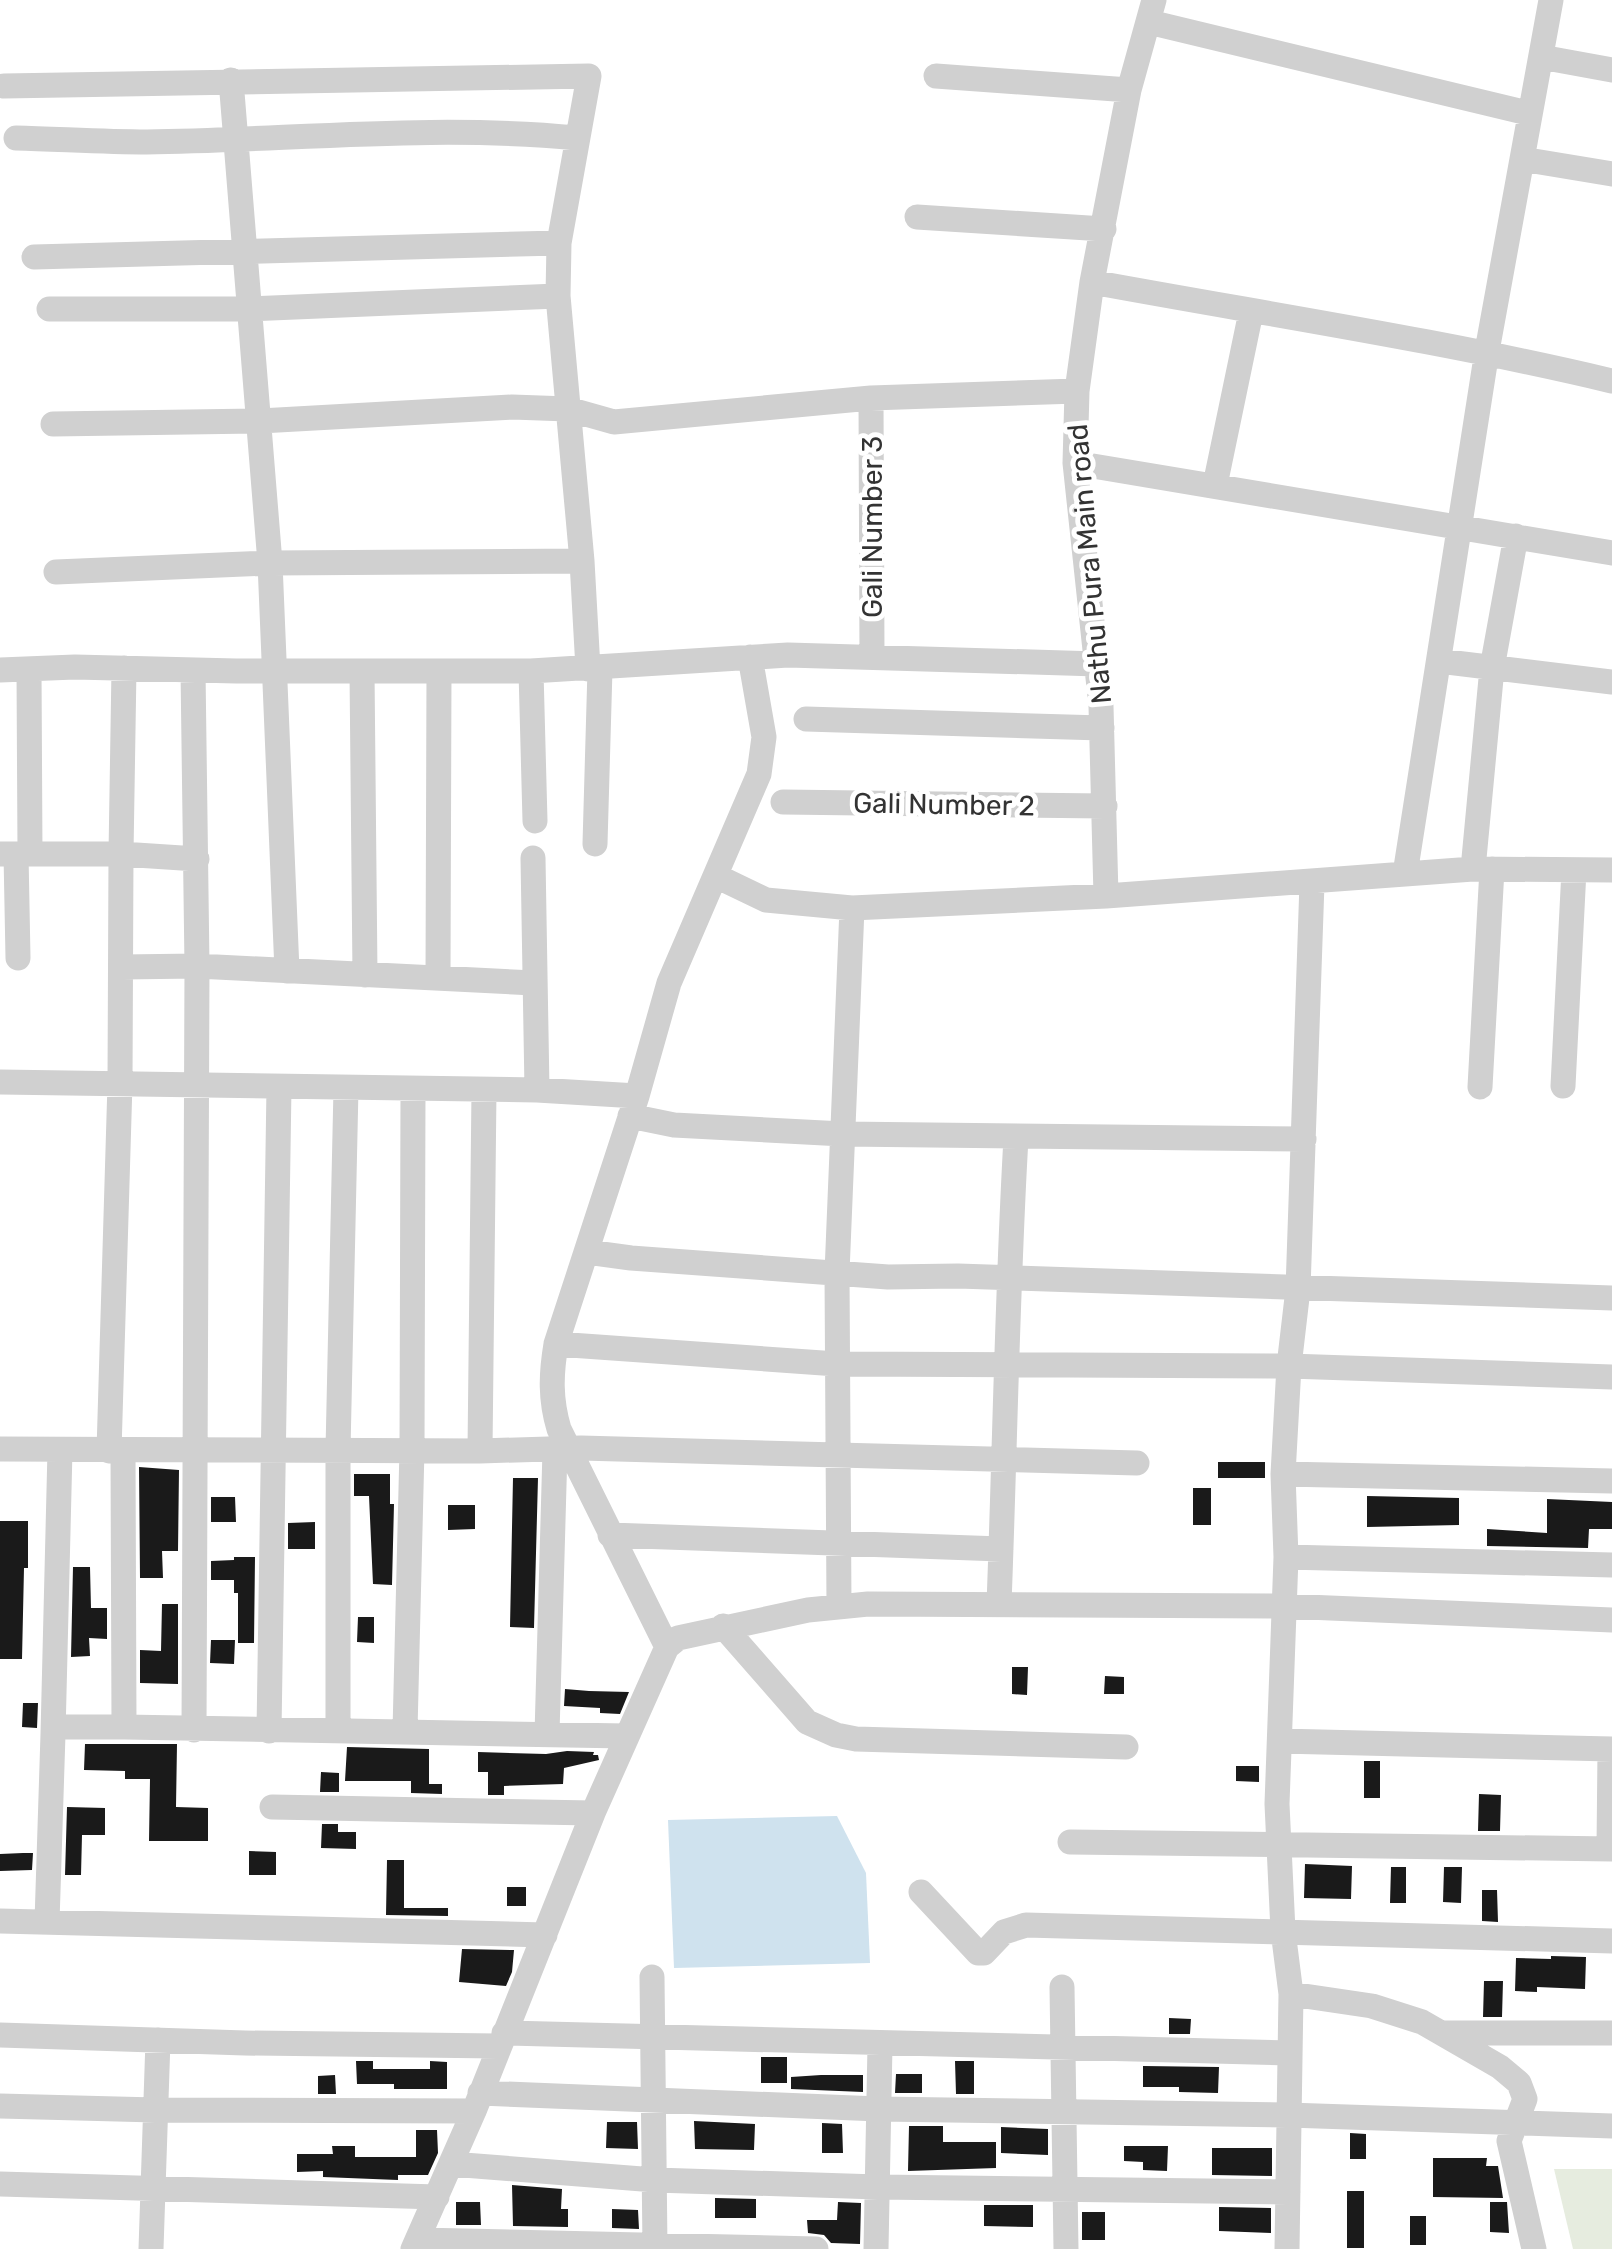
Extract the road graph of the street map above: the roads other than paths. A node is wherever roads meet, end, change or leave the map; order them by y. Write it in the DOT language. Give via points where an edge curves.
graph roads {
  1 [pos="1551,0"];
  2 [pos="1151,11"];
  3 [pos="1541,57"];
  4 [pos="1612,70"];
  5 [pos="936,76"];
  6 [pos="231,80"];
  7 [pos="4,86"];
  8 [pos="1129,90"];
  9 [pos="1528,114"];
  10 [pos="16,138"];
  11 [pos="578,138"];
  12 [pos="235,139"];
  13 [pos="1522,159"];
  14 [pos="1612,174"];
  15 [pos="916,217"];
  16 [pos="1104,229"];
  17 [pos="559,243"];
  18 [pos="243,253"];
  19 [pos="34,258"];
  20 [pos="1092,282"];
  21 [pos="558,296"];
  22 [pos="49,309"];
  23 [pos="250,309"];
  24 [pos="1252,312"];
  25 [pos="1487,351"];
  26 [pos="1612,381"];
  27 [pos="1077,391"];
  28 [pos="871,398"];
  29 [pos="568,409"];
  30 [pos="260,421"];
  31 [pos="52,424"];
  32 [pos="1075,462"];
  33 [pos="1214,484"];
  34 [pos="1462,526"];
  35 [pos="1516,536"];
  36 [pos="1612,553"];
  37 [pos="582,561"];
  38 [pos="270,563"];
  39 [pos="56,572"];
  40 [pos="872,656"];
  41 [pos="754,657"];
  42 [pos="1439,661"];
  43 [pos="1098,664"];
  44 [pos="124,668"];
  45 [pos="1492,668"];
  46 [pos="29,669"];
  47 [pos="594,669"];
  48 [pos="0,670"];
  49 [pos="194,670"];
  50 [pos="276,670"];
  51 [pos="362,672"];
  52 [pos="440,672"];
  53 [pos="531,672"];
  54 [pos="1612,682"];
  55 [pos="806,720"];
  56 [pos="1102,728"];
  57 [pos="783,802"];
  58 [pos="1105,806"];
  59 [pos="536,821"];
  60 [pos="595,844"];
  61 [pos="15,854"];
  62 [pos="121,854"];
  63 [pos="533,858"];
  64 [pos="197,859"];
  65 [pos="1483,869"];
  66 [pos="1574,870"];
  67 [pos="1612,870"];
  68 [pos="1404,874"];
  69 [pos="727,882"];
  70 [pos="1312,883"];
  71 [pos="1106,896"];
  72 [pos="852,908"];
  73 [pos="18,958"];
  74 [pos="197,966"];
  75 [pos="122,967"];
  76 [pos="288,971"];
  77 [pos="365,975"];
  78 [pos="438,978"];
  79 [pos="534,982"];
  80 [pos="0,1082"];
  81 [pos="120,1083"];
  82 [pos="195,1085"];
  83 [pos="1563,1086"];
  84 [pos="1480,1087"];
  85 [pos="278,1088"];
  86 [pos="346,1088"];
  87 [pos="413,1090"];
  88 [pos="484,1090"];
  89 [pos="537,1090"];
  90 [pos="635,1110"];
  91 [pos="843,1134"];
  92 [pos="1016,1138"];
  93 [pos="1304,1138"];
  94 [pos="595,1253"];
  95 [pos="837,1273"];
  96 [pos="1008,1278"];
  97 [pos="1298,1289"];
  98 [pos="1612,1298"];
  99 [pos="574,1346"];
  100 [pos="837,1364"];
  101 [pos="1008,1364"];
  102 [pos="1289,1366"];
  103 [pos="1612,1376"];
  104 [pos="0,1448"];
  105 [pos="577,1448"];
  106 [pos="412,1449"];
  107 [pos="60,1450"];
  108 [pos="194,1450"];
  109 [pos="274,1450"];
  110 [pos="338,1450"];
  111 [pos="116,1451"];
  112 [pos="480,1451"];
  113 [pos="838,1456"];
  114 [pos="1005,1460"];
  115 [pos="1138,1463"];
  116 [pos="1283,1474"];
  117 [pos="1612,1481"];
  118 [pos="625,1534"];
  119 [pos="838,1541"];
  120 [pos="1001,1549"];
  121 [pos="1286,1557"];
  122 [pos="1612,1565"];
  123 [pos="999,1604"];
  124 [pos="838,1606"];
  125 [pos="1282,1606"];
  126 [pos="1612,1620"];
  127 [pos="718,1627"];
  128 [pos="672,1642"];
  129 [pos="124,1727"];
  130 [pos="194,1730"];
  131 [pos="269,1730"];
  132 [pos="338,1731"];
  133 [pos="405,1731"];
  134 [pos="53,1734"];
  135 [pos="547,1734"];
  136 [pos="626,1736"];
  137 [pos="1280,1741"];
  138 [pos="1126,1747"];
  139 [pos="1611,1749"];
  140 [pos="272,1807"];
  141 [pos="592,1813"];
  142 [pos="1070,1842"];
  143 [pos="1278,1845"];
  144 [pos="1610,1849"];
  145 [pos="921,1892"];
  146 [pos="0,1921"];
  147 [pos="48,1922"];
  148 [pos="1284,1931"];
  149 [pos="546,1935"];
  150 [pos="1612,1941"];
  151 [pos="652,1977"];
  152 [pos="1062,1988"];
  153 [pos="1290,2007"];
  154 [pos="1446,2033"];
  155 [pos="1612,2033"];
  156 [pos="0,2035"];
  157 [pos="651,2037"];
  158 [pos="501,2039"];
  159 [pos="158,2040"];
  160 [pos="880,2045"];
  161 [pos="1063,2048"];
  162 [pos="1290,2052"];
  163 [pos="477,2102"];
  164 [pos="653,2102"];
  165 [pos="0,2106"];
  166 [pos="879,2109"];
  167 [pos="156,2110"];
  168 [pos="1064,2110"];
  169 [pos="1519,2114"];
  170 [pos="1288,2115"];
  171 [pos="1612,2126"];
  172 [pos="451,2164"];
  173 [pos="656,2180"];
  174 [pos="0,2184"];
  175 [pos="878,2187"];
  176 [pos="1066,2188"];
  177 [pos="153,2190"];
  178 [pos="1288,2192"];
  179 [pos="437,2197"];
  180 [pos="416,2245"];
  181 [pos="655,2246"];
  182 [pos="151,2249"];
  183 [pos="816,2249"];
  184 [pos="876,2249"];
  185 [pos="1066,2249"];
  186 [pos="1288,2249"];
  187 [pos="1534,2249"];
  1 -- 3 [label="street"];
  2 -- 8 [label="street, Nathu Pura Main road"];
  2 -- 9 [label="street"];
  3 -- 4 [label="street"];
  3 -- 9 [label="street"];
  5 -- 8 [label="street"];
  6 -- 7 [label="street"];
  6 -- 11 [label="street" via="589,76"];
  6 -- 12 [label="street"];
  8 -- 16 [label="street, Nathu Pura Main road"];
  9 -- 13 [label="street"];
  10 -- 12 [label="street"];
  11 -- 12 [label="street" via="415,133"];
  11 -- 17 [label="street"];
  12 -- 18 [label="street"];
  13 -- 14 [label="street"];
  13 -- 25 [label="street"];
  15 -- 16 [label="street"];
  16 -- 20 [label="street, Nathu Pura Main road"];
  17 -- 18 [label="street"];
  17 -- 21 [label="street"];
  18 -- 19 [label="street"];
  18 -- 23 [label="street"];
  20 -- 24 [label="street"];
  20 -- 27 [label="street, Nathu Pura Main road"];
  21 -- 23 [label="street"];
  21 -- 29 [label="street"];
  22 -- 23 [label="street"];
  23 -- 30 [label="street"];
  24 -- 25 [label="street"];
  24 -- 33 [label="street"];
  25 -- 26 [label="street"];
  25 -- 34 [label="street"];
  27 -- 28 [label="street"];
  27 -- 32 [label="street, Nathu Pura Main road"];
  28 -- 29 [label="street" via="614,422"];
  28 -- 40 [label="street, Gali Number 3"];
  29 -- 30 [label="street"];
  29 -- 37 [label="street"];
  30 -- 31 [label="street"];
  30 -- 38 [label="street"];
  32 -- 33 [label="street"];
  32 -- 43 [label="street, Nathu Pura Main road"];
  33 -- 34 [label="street"];
  34 -- 35 [label="street"];
  34 -- 42 [label="street"];
  35 -- 36 [label="street"];
  35 -- 45 [label="street"];
  37 -- 38 [label="street"];
  37 -- 47 [label="street"];
  38 -- 39 [label="street"];
  38 -- 50 [label="street"];
  40 -- 41 [label="street"];
  40 -- 43 [label="street"];
  41 -- 47 [label="street"];
  41 -- 69 [label="street" via="764,754"];
  42 -- 45 [label="street"];
  42 -- 68 [label="street"];
  43 -- 56 [label="street, Nathu Pura Main road"];
  44 -- 46 [label="street"];
  44 -- 49 [label="street"];
  44 -- 62 [label="street"];
  45 -- 54 [label="street"];
  45 -- 65 [label="street"];
  46 -- 48 [label="street"];
  46 -- 61 [label="street"];
  47 -- 53 [label="street"];
  47 -- 60 [label="street"];
  49 -- 50 [label="street"];
  49 -- 64 [label="street"];
  50 -- 51 [label="street"];
  50 -- 76 [label="street"];
  51 -- 52 [label="street"];
  51 -- 77 [label="street"];
  52 -- 53 [label="street"];
  52 -- 78 [label="street"];
  53 -- 59 [label="street"];
  55 -- 56 [label="street"];
  56 -- 58 [label="street, Nathu Pura Main road"];
  57 -- 58 [label="street, Gali Number 2"];
  58 -- 71 [label="street, Nathu Pura Main road"];
  61 -- 62 [label="street"];
  61 -- 73 [label="street"];
  62 -- 64 [label="street"];
  62 -- 75 [label="street"];
  63 -- 79 [label="street"];
  64 -- 74 [label="street"];
  65 -- 66 [label="street"];
  65 -- 68 [label="street"];
  65 -- 84 [label="street"];
  66 -- 67 [label="street"];
  66 -- 83 [label="street"];
  68 -- 70 [label="street"];
  69 -- 72 [label="street" via="766,900"];
  69 -- 90 [label="street" via="669,983"];
  70 -- 71 [label="street"];
  70 -- 93 [label="street"];
  71 -- 72 [label="street"];
  72 -- 91 [label="street"];
  74 -- 75 [label="street"];
  74 -- 76 [label="street"];
  74 -- 82 [label="street"];
  75 -- 81 [label="street"];
  76 -- 77 [label="street"];
  77 -- 78 [label="street"];
  78 -- 79 [label="street"];
  79 -- 89 [label="street"];
  80 -- 81 [label="street"];
  81 -- 82 [label="street"];
  81 -- 111 [label="street"];
  82 -- 85 [label="street"];
  82 -- 108 [label="street"];
  85 -- 86 [label="street"];
  85 -- 109 [label="street"];
  86 -- 87 [label="street"];
  86 -- 110 [label="street"];
  87 -- 88 [label="street"];
  87 -- 106 [label="street"];
  88 -- 89 [label="street"];
  88 -- 112 [label="street"];
  89 -- 90 [label="street"];
  90 -- 91 [label="street" via="674,1124"];
  90 -- 94 [label="street"];
  91 -- 92 [label="street"];
  91 -- 95 [label="street"];
  92 -- 93 [label="street"];
  92 -- 96 [label="street"];
  93 -- 97 [label="street"];
  94 -- 95 [label="street"];
  94 -- 99 [label="street"];
  95 -- 96 [label="street"];
  95 -- 100 [label="street"];
  96 -- 97 [label="street"];
  96 -- 101 [label="street"];
  97 -- 98 [label="street"];
  97 -- 102 [label="street"];
  99 -- 100 [label="street"];
  99 -- 105 [label="street" via="551,1376 553,1408"];
  100 -- 101 [label="street"];
  100 -- 113 [label="street"];
  101 -- 102 [label="street"];
  101 -- 114 [label="street"];
  102 -- 103 [label="street"];
  102 -- 116 [label="street"];
  104 -- 107 [label="street"];
  105 -- 112 [label="street"];
  105 -- 113 [label="street"];
  105 -- 118 [label="street"];
  105 -- 135 [label="street"];
  106 -- 110 [label="street"];
  106 -- 112 [label="street"];
  106 -- 133 [label="street"];
  107 -- 111 [label="street"];
  107 -- 134 [label="street"];
  108 -- 109 [label="street"];
  108 -- 111 [label="street"];
  108 -- 130 [label="street"];
  109 -- 110 [label="street"];
  109 -- 131 [label="street"];
  110 -- 132 [label="street"];
  111 -- 129 [label="street"];
  113 -- 114 [label="street"];
  113 -- 119 [label="street"];
  114 -- 115 [label="street"];
  114 -- 120 [label="street"];
  116 -- 117 [label="street"];
  116 -- 121 [label="street"];
  118 -- 119 [label="street"];
  118 -- 128 [label="street"];
  119 -- 120 [label="street"];
  119 -- 124 [label="street"];
  120 -- 123 [label="street"];
  121 -- 122 [label="street"];
  121 -- 125 [label="street"];
  123 -- 124 [label="street"];
  123 -- 125 [label="street"];
  124 -- 127 [label="street"];
  125 -- 126 [label="street"];
  125 -- 137 [label="street"];
  127 -- 128 [label="street"];
  127 -- 138 [label="street" via="807,1722 836,1735"];
  128 -- 136 [label="street"];
  129 -- 130 [label="street"];
  129 -- 134 [label="street" via="59,1728"];
  130 -- 131 [label="street"];
  131 -- 132 [label="street"];
  132 -- 133 [label="street"];
  133 -- 135 [label="street"];
  134 -- 147 [label="street"];
  135 -- 136 [label="street"];
  136 -- 141 [label="street"];
  137 -- 139 [label="street"];
  137 -- 143 [label="street"];
  139 -- 144 [label="street"];
  140 -- 141 [label="street"];
  141 -- 149 [label="street"];
  142 -- 143 [label="street"];
  143 -- 144 [label="street"];
  143 -- 148 [label="street"];
  145 -- 148 [label="street" via="984,1953 1004,1932 1026,1925"];
  146 -- 147 [label="street"];
  147 -- 149 [label="street"];
  148 -- 150 [label="street"];
  148 -- 153 [label="street"];
  149 -- 158 [label="street"];
  151 -- 157 [label="street"];
  152 -- 161 [label="street"];
  153 -- 154 [label="street" via="1372,2006"];
  153 -- 162 [label="street"];
  154 -- 155 [label="street"];
  154 -- 169 [label="street" via="1512,2076 1523,2090"];
  156 -- 159 [label="street"];
  157 -- 158 [label="street"];
  157 -- 160 [label="street"];
  157 -- 164 [label="street"];
  158 -- 159 [label="street"];
  158 -- 163 [label="street"];
  159 -- 167 [label="street"];
  160 -- 161 [label="street"];
  160 -- 166 [label="street"];
  161 -- 162 [label="street"];
  161 -- 168 [label="street"];
  162 -- 170 [label="street"];
  163 -- 164 [label="street"];
  163 -- 167 [label="street"];
  163 -- 172 [label="street"];
  164 -- 166 [label="street"];
  164 -- 173 [label="street"];
  165 -- 167 [label="street"];
  166 -- 168 [label="street"];
  166 -- 175 [label="street"];
  167 -- 177 [label="street"];
  168 -- 170 [label="street"];
  168 -- 176 [label="street"];
  169 -- 170 [label="street"];
  169 -- 171 [label="street"];
  169 -- 187 [label="street" via="1510,2141"];
  170 -- 178 [label="street"];
  172 -- 173 [label="street"];
  172 -- 179 [label="street"];
  173 -- 175 [label="street"];
  173 -- 181 [label="street"];
  174 -- 177 [label="street"];
  175 -- 176 [label="street"];
  175 -- 184 [label="street"];
  176 -- 178 [label="street"];
  176 -- 185 [label="street"];
  177 -- 179 [label="street"];
  177 -- 182 [label="street"];
  178 -- 186 [label="street"];
  179 -- 180 [label="street"];
  180 -- 181 [label="street"];
  181 -- 183 [label="street"];
}
